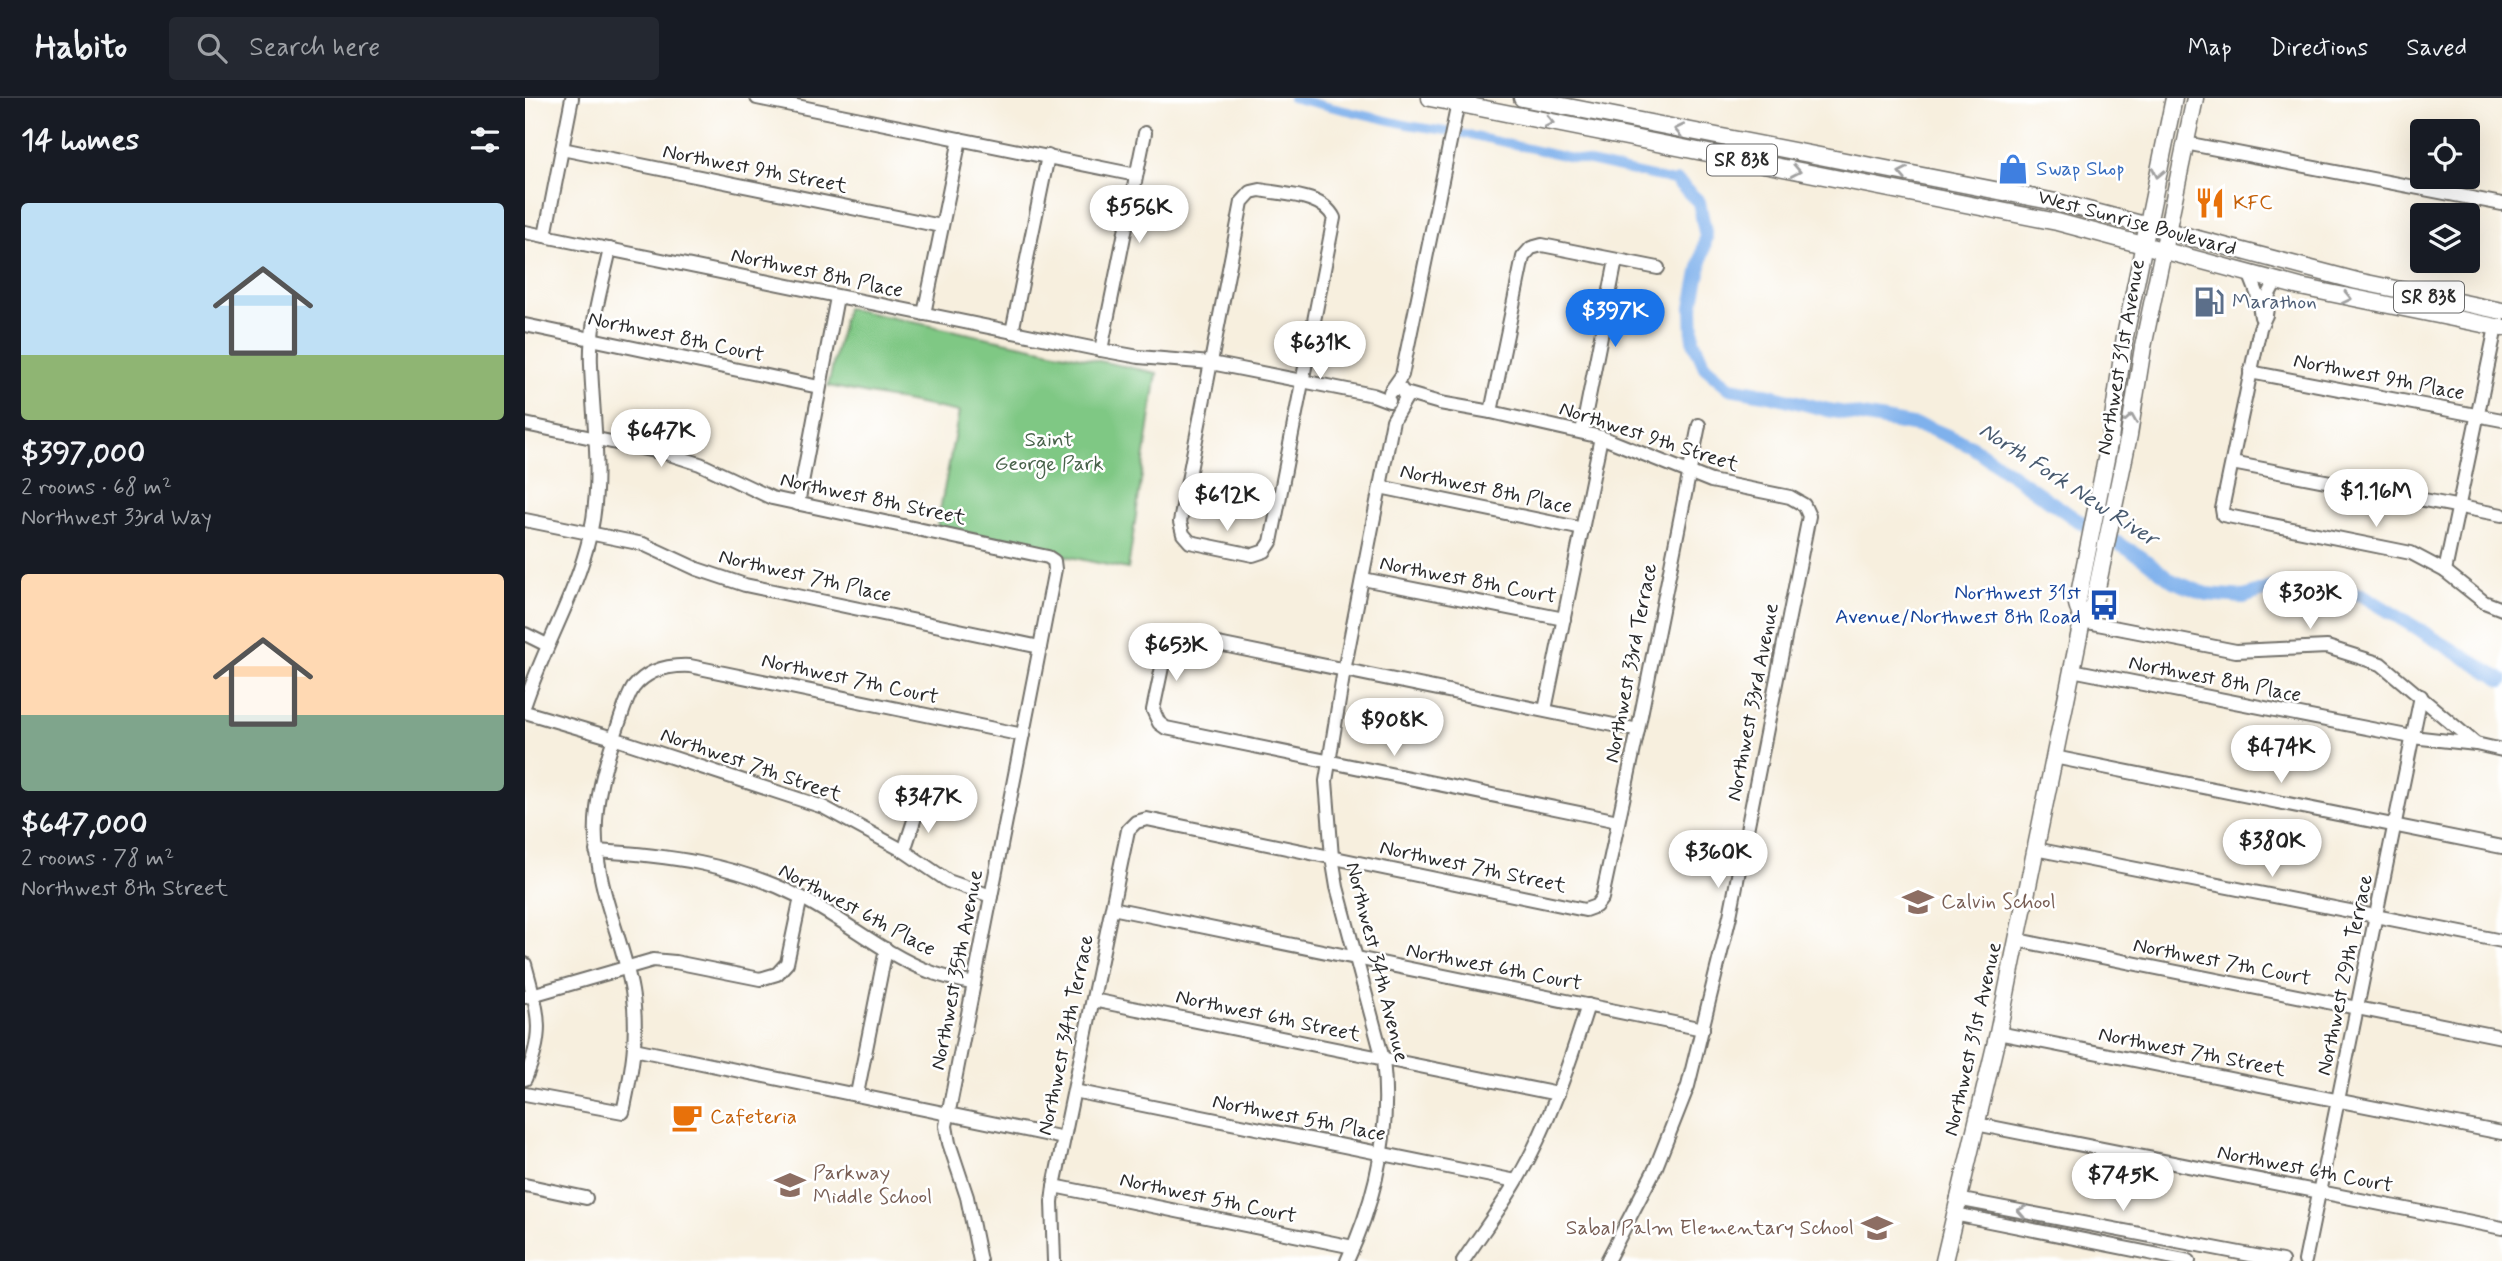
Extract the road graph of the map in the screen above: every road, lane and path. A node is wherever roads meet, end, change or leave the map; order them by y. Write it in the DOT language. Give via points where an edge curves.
graph roads {
  1 [pos="572,98"];
  2 [pos="757,98"];
  3 [pos="1430,98"];
  4 [pos="1522,98"];
  5 [pos="2174,98"];
  6 [pos="2195,98"];
  7 [pos="1457,107"];
  8 [pos="1145,133"];
  9 [pos="960,139"];
  10 [pos="2185,144"];
  11 [pos="562,149"];
  12 [pos="1048,156"];
  13 [pos="1136,175"];
  14 [pos="2502,204"];
  15 [pos="2147,225"];
  16 [pos="941,226"];
  17 [pos="2167,230"];
  18 [pos="525,232"];
  19 [pos="545,236"];
  20 [pos="2143,246"];
  21 [pos="610,249"];
  22 [pos="2162,251"];
  23 [pos="1616,260"];
  24 [pos="1658,268"];
  25 [pos="2250,275"];
  26 [pos="2276,281"];
  27 [pos="837,297"];
  28 [pos="924,314"];
  29 [pos="2501,321"];
  30 [pos="2262,324"];
  31 [pos="525,326"];
  32 [pos="1012,332"];
  33 [pos="592,339"];
  34 [pos="1101,350"];
  35 [pos="1211,363"];
  36 [pos="2250,373"];
  37 [pos="1303,381"];
  38 [pos="819,387"];
  39 [pos="1397,397"];
  40 [pos="1492,412"];
  41 [pos="2477,415"];
  42 [pos="2502,419"];
  43 [pos="525,424"];
  44 [pos="1699,425"];
  45 [pos="1582,432"];
  46 [pos="1601,437"];
  47 [pos="597,439"];
  48 [pos="2110,439"];
  49 [pos="2232,463"];
  50 [pos="2122,466"];
  51 [pos="1688,473"];
  52 [pos="1380,487"];
  53 [pos="798,504"];
  54 [pos="1804,505"];
  55 [pos="2458,507"];
  56 [pos="2502,515"];
  57 [pos="525,520"];
  58 [pos="1583,529"];
  59 [pos="590,534"];
  60 [pos="1053,561"];
  61 [pos="2445,571"];
  62 [pos="1363,579"];
  63 [pos="2502,609"];
  64 [pos="1565,619"];
  65 [pos="2082,621"];
  66 [pos="525,634"];
  67 [pos="547,645"];
  68 [pos="1040,646"];
  69 [pos="1344,670"];
  70 [pos="2071,670"];
  71 [pos="2421,696"];
  72 [pos="525,704"];
  73 [pos="1545,710"];
  74 [pos="525,712"];
  75 [pos="1638,730"];
  76 [pos="1023,735"];
  77 [pos="2412,737"];
  78 [pos="614,738"];
  79 [pos="2476,744"];
  80 [pos="2502,750"];
  81 [pos="2054,757"];
  82 [pos="1328,761"];
  83 [pos="919,805"];
  84 [pos="1618,821"];
  85 [pos="1136,822"];
  86 [pos="2396,825"];
  87 [pos="2502,847"];
  88 [pos="2035,849"];
  89 [pos="596,851"];
  90 [pos="904,851"];
  91 [pos="1332,857"];
  92 [pos="801,897"];
  93 [pos="991,897"];
  94 [pos="1595,906"];
  95 [pos="1112,908"];
  96 [pos="2377,916"];
  97 [pos="2017,940"];
  98 [pos="2502,941"];
  99 [pos="885,949"];
  100 [pos="1355,958"];
  101 [pos="525,964"];
  102 [pos="626,968"];
  103 [pos="974,984"];
  104 [pos="529,996"];
  105 [pos="1093,1000"];
  106 [pos="1588,1005"];
  107 [pos="2356,1009"];
  108 [pos="1703,1029"];
  109 [pos="1998,1033"];
  110 [pos="2502,1037"];
  111 [pos="634,1049"];
  112 [pos="1383,1059"];
  113 [pos="525,1079"];
  114 [pos="1074,1091"];
  115 [pos="525,1094"];
  116 [pos="857,1094"];
  117 [pos="1558,1094"];
  118 [pos="2339,1101"];
  119 [pos="948,1113"];
  120 [pos="1976,1124"];
  121 [pos="2502,1133"];
  122 [pos="1064,1138"];
  123 [pos="1381,1154"];
  124 [pos="1516,1181"];
  125 [pos="525,1185"];
  126 [pos="1054,1186"];
  127 [pos="2321,1191"];
  128 [pos="586,1198"];
  129 [pos="1956,1206"];
  130 [pos="2502,1228"];
  131 [pos="1353,1247"];
  132 [pos="980,1261"];
  133 [pos="1054,1261"];
  134 [pos="1347,1261"];
  135 [pos="1463,1261"];
  136 [pos="1607,1261"];
  137 [pos="1944,1261"];
  138 [pos="2189,1261"];
  139 [pos="2282,1261"];
  140 [pos="2305,1261"];
  1 -- 11 [label="street"];
  2 -- 9 [label="street"];
  3 -- 7 [label="main road, West Sunrise Boulevard / SR 838"];
  15 -- 4 [label="main road, West Sunrise Boulevard / SR 838, one-way" via="2061,203"];
  5 -- 15 [label="main road, Northwest 31st Avenue, one-way"];
  6 -- 10 [label="main road, Northwest 31st Avenue"];
  7 -- 20 [label="main road, West Sunrise Boulevard / SR 838, one-way" via="2057,222"];
  7 -- 39 [label="street"];
  8 -- 13 [label="street"];
  9 -- 12 [label="street"];
  9 -- 16 [label="street"];
  10 -- 14 [label="street"];
  10 -- 17 [label="main road, Northwest 31st Avenue"];
  11 -- 16 [label="street, Northwest 9th Street"];
  11 -- 19 [label="street"];
  12 -- 13 [label="street"];
  12 -- 32 [label="street"];
  13 -- 34 [label="street"];
  15 -- 17 [label="main road, West Sunrise Boulevard / SR 838"];
  15 -- 20 [label="main road, Northwest 31st Avenue"];
  16 -- 28 [label="street"];
  17 -- 22 [label="main road, Northwest 31st Avenue"];
  17 -- 29 [label="main road, West Sunrise Boulevard / SR 838"];
  18 -- 19 [label="street, Northwest 8th Place"];
  19 -- 21 [label="street, Northwest 8th Place"];
  20 -- 22 [label="main road, West Sunrise Boulevard / SR 838"];
  20 -- 48 [label="main road, Northwest 31st Avenue"];
  21 -- 27 [label="street, Northwest 8th Place"];
  21 -- 33 [label="street"];
  22 -- 25 [label="main road, West Sunrise Boulevard / SR 838"];
  50 -- 22 [label="main road, Northwest 31st Avenue, one-way"];
  23 -- 24 [label="street"];
  23 -- 40 [label="street" via="1542,246 1531,248 1523,257"];
  23 -- 45 [label="street"];
  25 -- 26 [label="main road, West Sunrise Boulevard / SR 838"];
  25 -- 30 [label="street"];
  26 -- 29 [label="main road, West Sunrise Boulevard / SR 838, one-way" via="2472,323"];
  26 -- 30 [label="street"];
  27 -- 28 [label="street, Northwest 8th Place"];
  27 -- 38 [label="street"];
  28 -- 32 [label="street, Northwest 8th Place"];
  29 -- 41 [label="street"];
  30 -- 36 [label="street"];
  31 -- 33 [label="street, Northwest 8th Court"];
  32 -- 34 [label="street, Northwest 8th Place"];
  33 -- 38 [label="street, Northwest 8th Court"];
  33 -- 47 [label="street"];
  34 -- 35 [label="street, Northwest 9th Street"];
  35 -- 37 [label="street, Northwest 9th Street"];
  35 -- 37 [label="street" via="1242,202 1251,192 1261,190 1319,202 1334,218"];
  35 -- 37 [label="street" via="1180,522 1190,542 1253,555 1265,551 1271,542"];
  36 -- 41 [label="street, Northwest 9th Place"];
  36 -- 49 [label="street"];
  37 -- 39 [label="street, Northwest 9th Street"];
  38 -- 53 [label="street"];
  39 -- 40 [label="street, Northwest 9th Street"];
  39 -- 52 [label="street, Northwest 34th Avenue"];
  40 -- 45 [label="street, Northwest 9th Street"];
  41 -- 42 [label="street, Northwest 9th Place"];
  41 -- 55 [label="street"];
  43 -- 47 [label="street, Northwest 8th Street"];
  44 -- 51 [label="street, Northwest 33rd Terrace"];
  45 -- 46 [label="street, Northwest 9th Street"];
  46 -- 51 [label="street, Northwest 9th Street"];
  46 -- 58 [label="street"];
  47 -- 53 [label="street, Northwest 8th Street" via="700,464 772,498"];
  47 -- 59 [label="street"];
  48 -- 50 [label="main road"];
  48 -- 65 [label="main road, Northwest 31st Avenue" via="2077,604"];
  49 -- 55 [label="street"];
  49 -- 61 [label="street" via="2223,515 2411,553"];
  50 -- 65 [label="main road, Northwest 31st Avenue" via="2093,607"];
  51 -- 54 [label="street, Northwest 9th Street" via="1790,497"];
  51 -- 75 [label="street, Northwest 33rd Terrace"];
  52 -- 58 [label="street, Northwest 8th Place"];
  52 -- 62 [label="street, Northwest 34th Avenue"];
  53 -- 60 [label="street, Northwest 8th Street" via="1048,556"];
  54 -- 108 [label="street, Northwest 33rd Avenue" via="1809,516 1730,916"];
  55 -- 56 [label="street"];
  55 -- 61 [label="street"];
  57 -- 59 [label="street, Northwest 7th Place"];
  58 -- 64 [label="street"];
  59 -- 67 [label="street" via="566,610"];
  59 -- 68 [label="street, Northwest 7th Place" via="643,544 745,585"];
  60 -- 68 [label="street, Northwest 35th Avenue"];
  61 -- 63 [label="street" via="2484,603"];
  62 -- 64 [label="street, Northwest 8th Court"];
  62 -- 69 [label="street, Northwest 34th Avenue"];
  64 -- 73 [label="street"];
  65 -- 70 [label="main road, Northwest 31st Avenue"];
  65 -- 71 [label="street" via="2236,651 2327,647 2381,664"];
  66 -- 67 [label="street"];
  67 -- 72 [label="street"];
  68 -- 76 [label="street, Northwest 35th Avenue"];
  69 -- 73 [label="street"];
  69 -- 82 [label="street, Northwest 34th Avenue"];
  69 -- 82 [label="street" via="1184,637 1173,639 1166,648 1153,710 1166,728"];
  70 -- 77 [label="street, Northwest 8th Place"];
  70 -- 81 [label="main road, Northwest 31st Avenue"];
  71 -- 77 [label="street, Northwest 29th Terrace"];
  71 -- 79 [label="street"];
  73 -- 75 [label="street"];
  74 -- 78 [label="street, Northwest 7th Street"];
  75 -- 84 [label="street, Northwest 33rd Terrace"];
  76 -- 78 [label="street, Northwest 7th Court" via="690,666 668,666 633,688"];
  76 -- 93 [label="street, Northwest 35th Avenue"];
  77 -- 79 [label="street, Northwest 8th Place"];
  77 -- 86 [label="street, Northwest 29th Terrace"];
  78 -- 89 [label="street" via="598,802"];
  78 -- 90 [label="street, Northwest 7th Street" via="823,807"];
  79 -- 80 [label="street, Northwest 8th Place"];
  81 -- 86 [label="street"];
  81 -- 88 [label="main road, Northwest 31st Avenue"];
  82 -- 84 [label="street"];
  82 -- 91 [label="street, Northwest 34th Avenue"];
  83 -- 90 [label="street"];
  84 -- 94 [label="street, Northwest 33rd Terrace" via="1602,898"];
  85 -- 91 [label="street, Northwest 7th Street" via="1147,819"];
  85 -- 95 [label="street, Northwest 34th Terrace" via="1128,830"];
  86 -- 87 [label="street"];
  86 -- 96 [label="street, Northwest 29th Terrace"];
  88 -- 96 [label="street"];
  88 -- 97 [label="main road, Northwest 31st Avenue"];
  89 -- 92 [label="street, Northwest 6th Place" via="703,863"];
  89 -- 102 [label="street" via="605,901"];
  90 -- 93 [label="street, Northwest 7th Street" via="948,881"];
  91 -- 94 [label="street, Northwest 7th Street" via="1585,910"];
  91 -- 100 [label="street, Northwest 34th Avenue"];
  92 -- 99 [label="street, Northwest 6th Place"];
  92 -- 102 [label="street" via="786,962 777,974 760,979 653,960"];
  93 -- 103 [label="street, Northwest 35th Avenue"];
  95 -- 100 [label="street, Northwest 6th Court"];
  95 -- 105 [label="street, Northwest 34th Terrace"];
  96 -- 98 [label="street"];
  96 -- 107 [label="street, Northwest 29th Terrace"];
  97 -- 107 [label="street, Northwest 7th Court"];
  97 -- 109 [label="main road, Northwest 31st Avenue"];
  99 -- 103 [label="street, Northwest 6th Place" via="928,972"];
  99 -- 116 [label="street"];
  100 -- 106 [label="street, Northwest 6th Court"];
  100 -- 112 [label="street, Northwest 34th Avenue"];
  101 -- 104 [label="street"];
  102 -- 104 [label="street"];
  102 -- 111 [label="street" via="633,1000"];
  103 -- 119 [label="street, Northwest 35th Avenue"];
  104 -- 113 [label="street" via="540,1027 537,1051"];
  105 -- 112 [label="street, Northwest 6th Street"];
  105 -- 114 [label="street, Northwest 34th Terrace"];
  106 -- 108 [label="street, Northwest 6th Court"];
  106 -- 117 [label="street"];
  107 -- 110 [label="street, Northwest 7th Court"];
  107 -- 118 [label="street, Northwest 29th Terrace"];
  108 -- 136 [label="street, Northwest 33rd Avenue" via="1688,1086 1656,1167"];
  109 -- 118 [label="street, Northwest 7th Street"];
  109 -- 120 [label="main road, Northwest 31st Avenue"];
  111 -- 115 [label="street" via="623,1112"];
  111 -- 116 [label="street"];
  112 -- 117 [label="street, Northwest 6th Street"];
  112 -- 123 [label="street, Northwest 34th Avenue" via="1386,1108"];
  114 -- 122 [label="street, Northwest 34th Terrace"];
  114 -- 123 [label="street, Northwest 5th Place"];
  116 -- 119 [label="street"];
  117 -- 124 [label="street"];
  118 -- 121 [label="street, Northwest 7th Street"];
  118 -- 127 [label="street, Northwest 29th Terrace"];
  119 -- 122 [label="street"];
  119 -- 132 [label="street, Northwest 35th Avenue" via="949,1143 967,1197"];
  120 -- 127 [label="street, Northwest 6th Court"];
  120 -- 129 [label="main road, Northwest 31st Avenue"];
  122 -- 126 [label="street, Northwest 34th Terrace"];
  123 -- 124 [label="street, Northwest 5th Place"];
  123 -- 131 [label="street, Northwest 34th Avenue" via="1371,1203"];
  124 -- 135 [label="street"];
  125 -- 128 [label="street"];
  126 -- 131 [label="street, Northwest 5th Court"];
  126 -- 133 [label="street, Northwest 34th Terrace"];
  127 -- 130 [label="street, Northwest 6th Court"];
  127 -- 140 [label="street, Northwest 29th Terrace"];
  129 -- 137 [label="main road, Northwest 31st Avenue"];
  129 -- 138 [label="street"];
  139 -- 129 [label="street, one-way"];
  131 -- 134 [label="street, Northwest 34th Avenue"];
}
